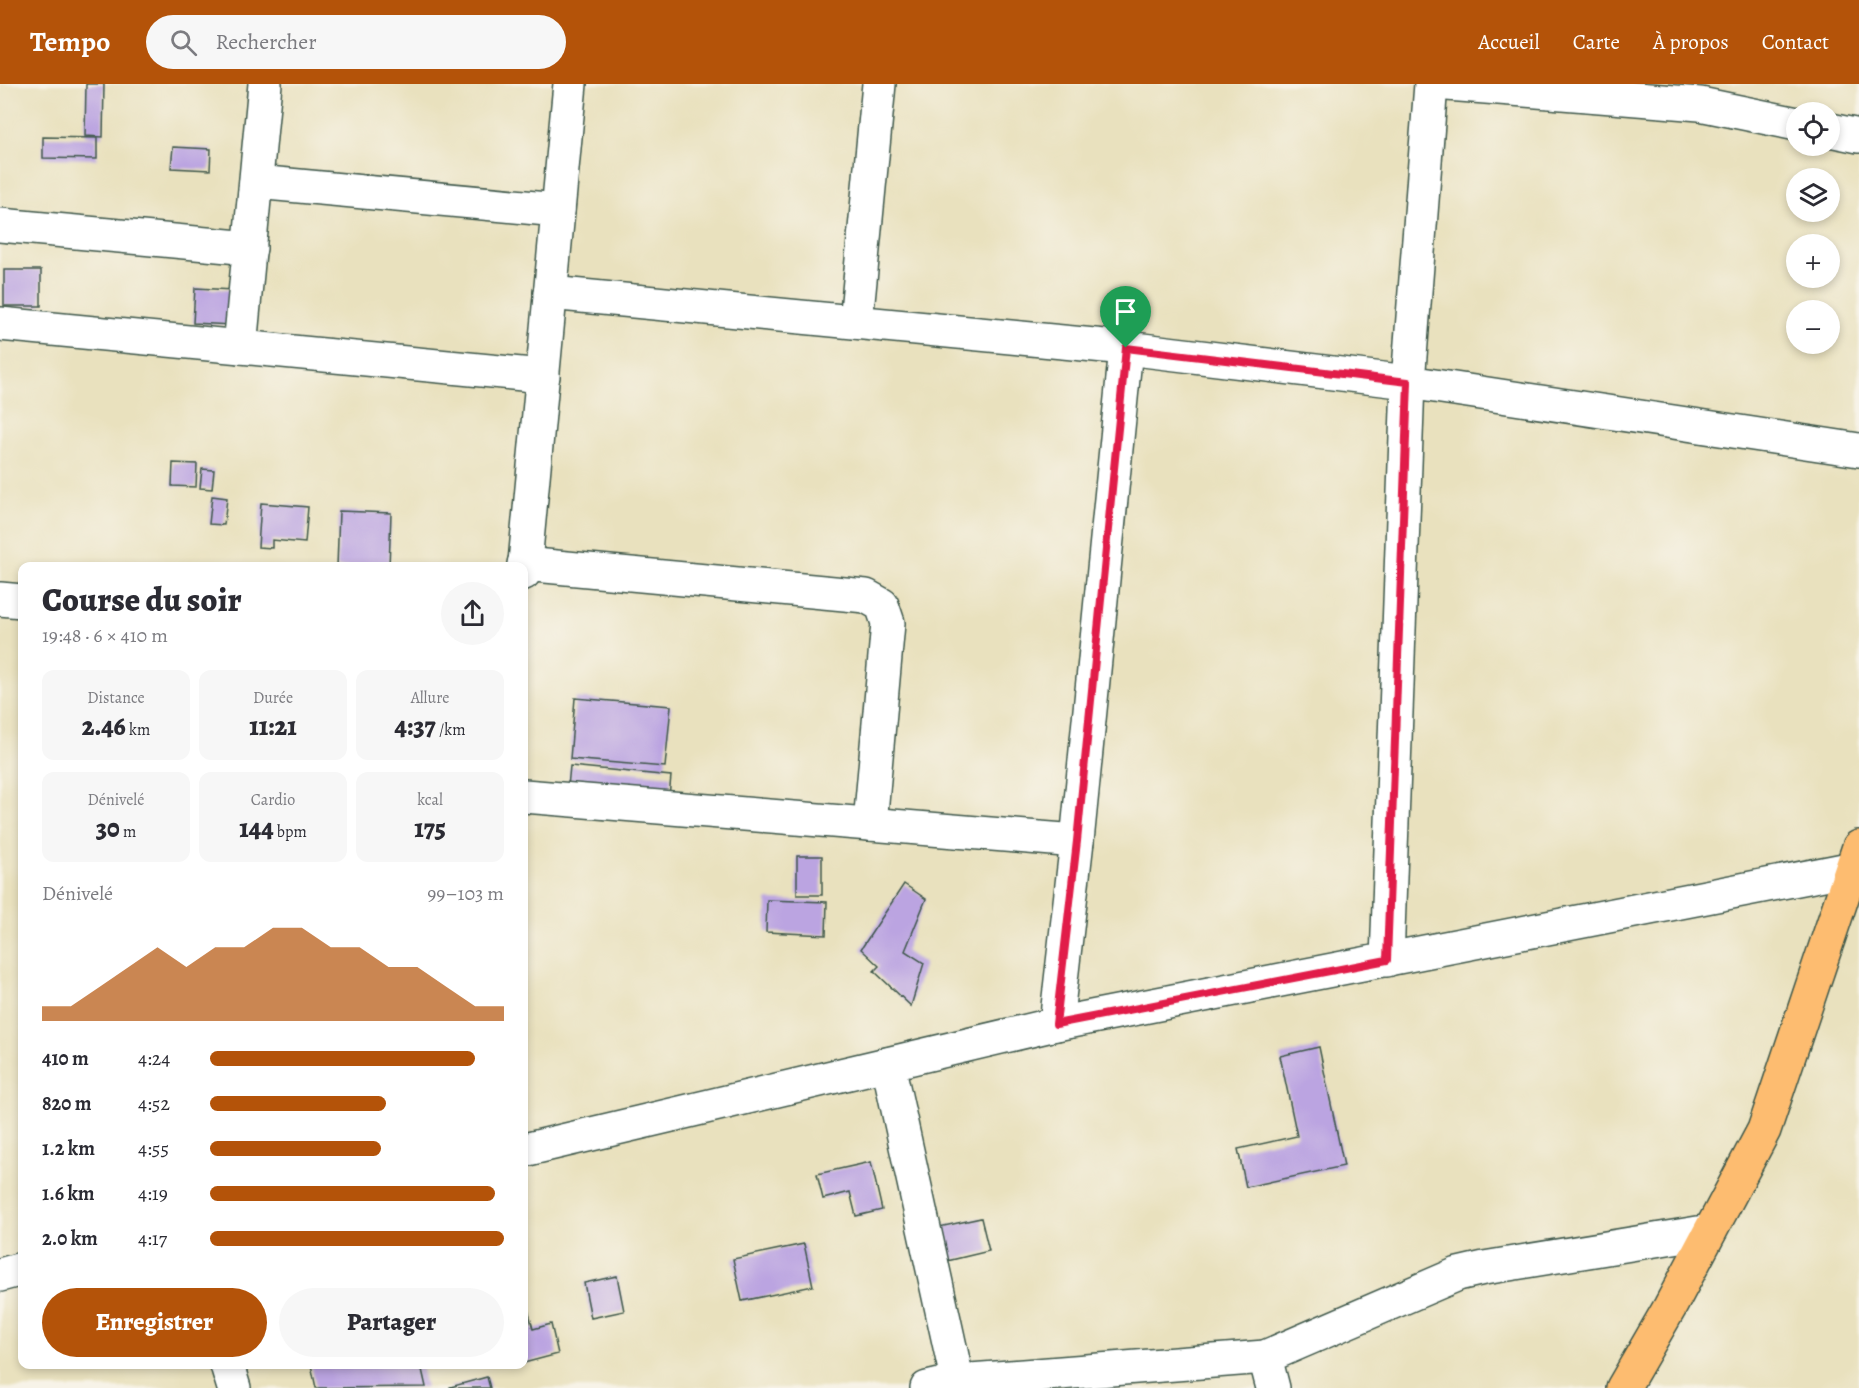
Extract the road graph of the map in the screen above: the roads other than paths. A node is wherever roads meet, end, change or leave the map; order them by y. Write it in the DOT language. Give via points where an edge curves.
graph roads {
  1 [pos="265,84"];
  2 [pos="570,84"];
  3 [pos="879,84"];
  4 [pos="1431,84"];
  5 [pos="1447,84"];
  6 [pos="1701,94"];
  7 [pos="1786,120"];
  8 [pos="1840,132"];
  9 [pos="1859,136"];
  10 [pos="256,182"];
  11 [pos="558,210"];
  12 [pos="0,225"];
  13 [pos="250,248"];
  14 [pos="550,293"];
  15 [pos="856,322"];
  16 [pos="0,324"];
  17 [pos="240,347"];
  18 [pos="1126,348"];
  19 [pos="543,376"];
  20 [pos="1408,382"];
  21 [pos="1859,450"];
  22 [pos="525,562"];
  23 [pos="528,568"];
  24 [pos="0,599"];
  25 [pos="18,601"];
  26 [pos="528,796"];
  27 [pos="870,824"];
  28 [pos="1077,841"];
  29 [pos="1857,861"];
  30 [pos="1387,960"];
  31 [pos="1056,1024"];
  32 [pos="888,1064"];
  33 [pos="528,1149"];
  34 [pos="1710,1231"];
  35 [pos="18,1270"];
  36 [pos="0,1275"];
  37 [pos="228,1369"];
  38 [pos="1269,1373"];
  39 [pos="948,1386"];
  40 [pos="234,1388"];
  41 [pos="1623,1388"];
  1 -- 10 [label="street"];
  2 -- 11 [label="street"];
  3 -- 15 [label="street"];
  4 -- 20 [label="street"];
  5 -- 6 [label="street"];
  6 -- 7 [label="street"];
  8 -- 9 [label="street"];
  10 -- 11 [label="street"];
  10 -- 13 [label="street"];
  11 -- 14 [label="street"];
  12 -- 13 [label="street"];
  13 -- 17 [label="street"];
  14 -- 15 [label="street"];
  14 -- 19 [label="street"];
  15 -- 18 [label="street"];
  16 -- 17 [label="street"];
  17 -- 19 [label="street"];
  18 -- 20 [label="street"];
  18 -- 28 [label="street"];
  19 -- 22 [label="street"];
  20 -- 21 [label="street"];
  20 -- 30 [label="street"];
  23 -- 27 [label="street" via="866,596 882,605 888,623"];
  24 -- 25 [label="street"];
  26 -- 27 [label="street"];
  27 -- 28 [label="street"];
  28 -- 31 [label="street"];
  29 -- 30 [label="street"];
  29 -- 34 [label="main road" via="1764,1130"];
  30 -- 31 [label="street"];
  31 -- 32 [label="street"];
  32 -- 33 [label="street"];
  32 -- 39 [label="street"];
  34 -- 38 [label="street" via="1458,1274"];
  34 -- 41 [label="main road"];
  35 -- 36 [label="street"];
  37 -- 40 [label="street"];
  38 -- 39 [label="street"];
}
